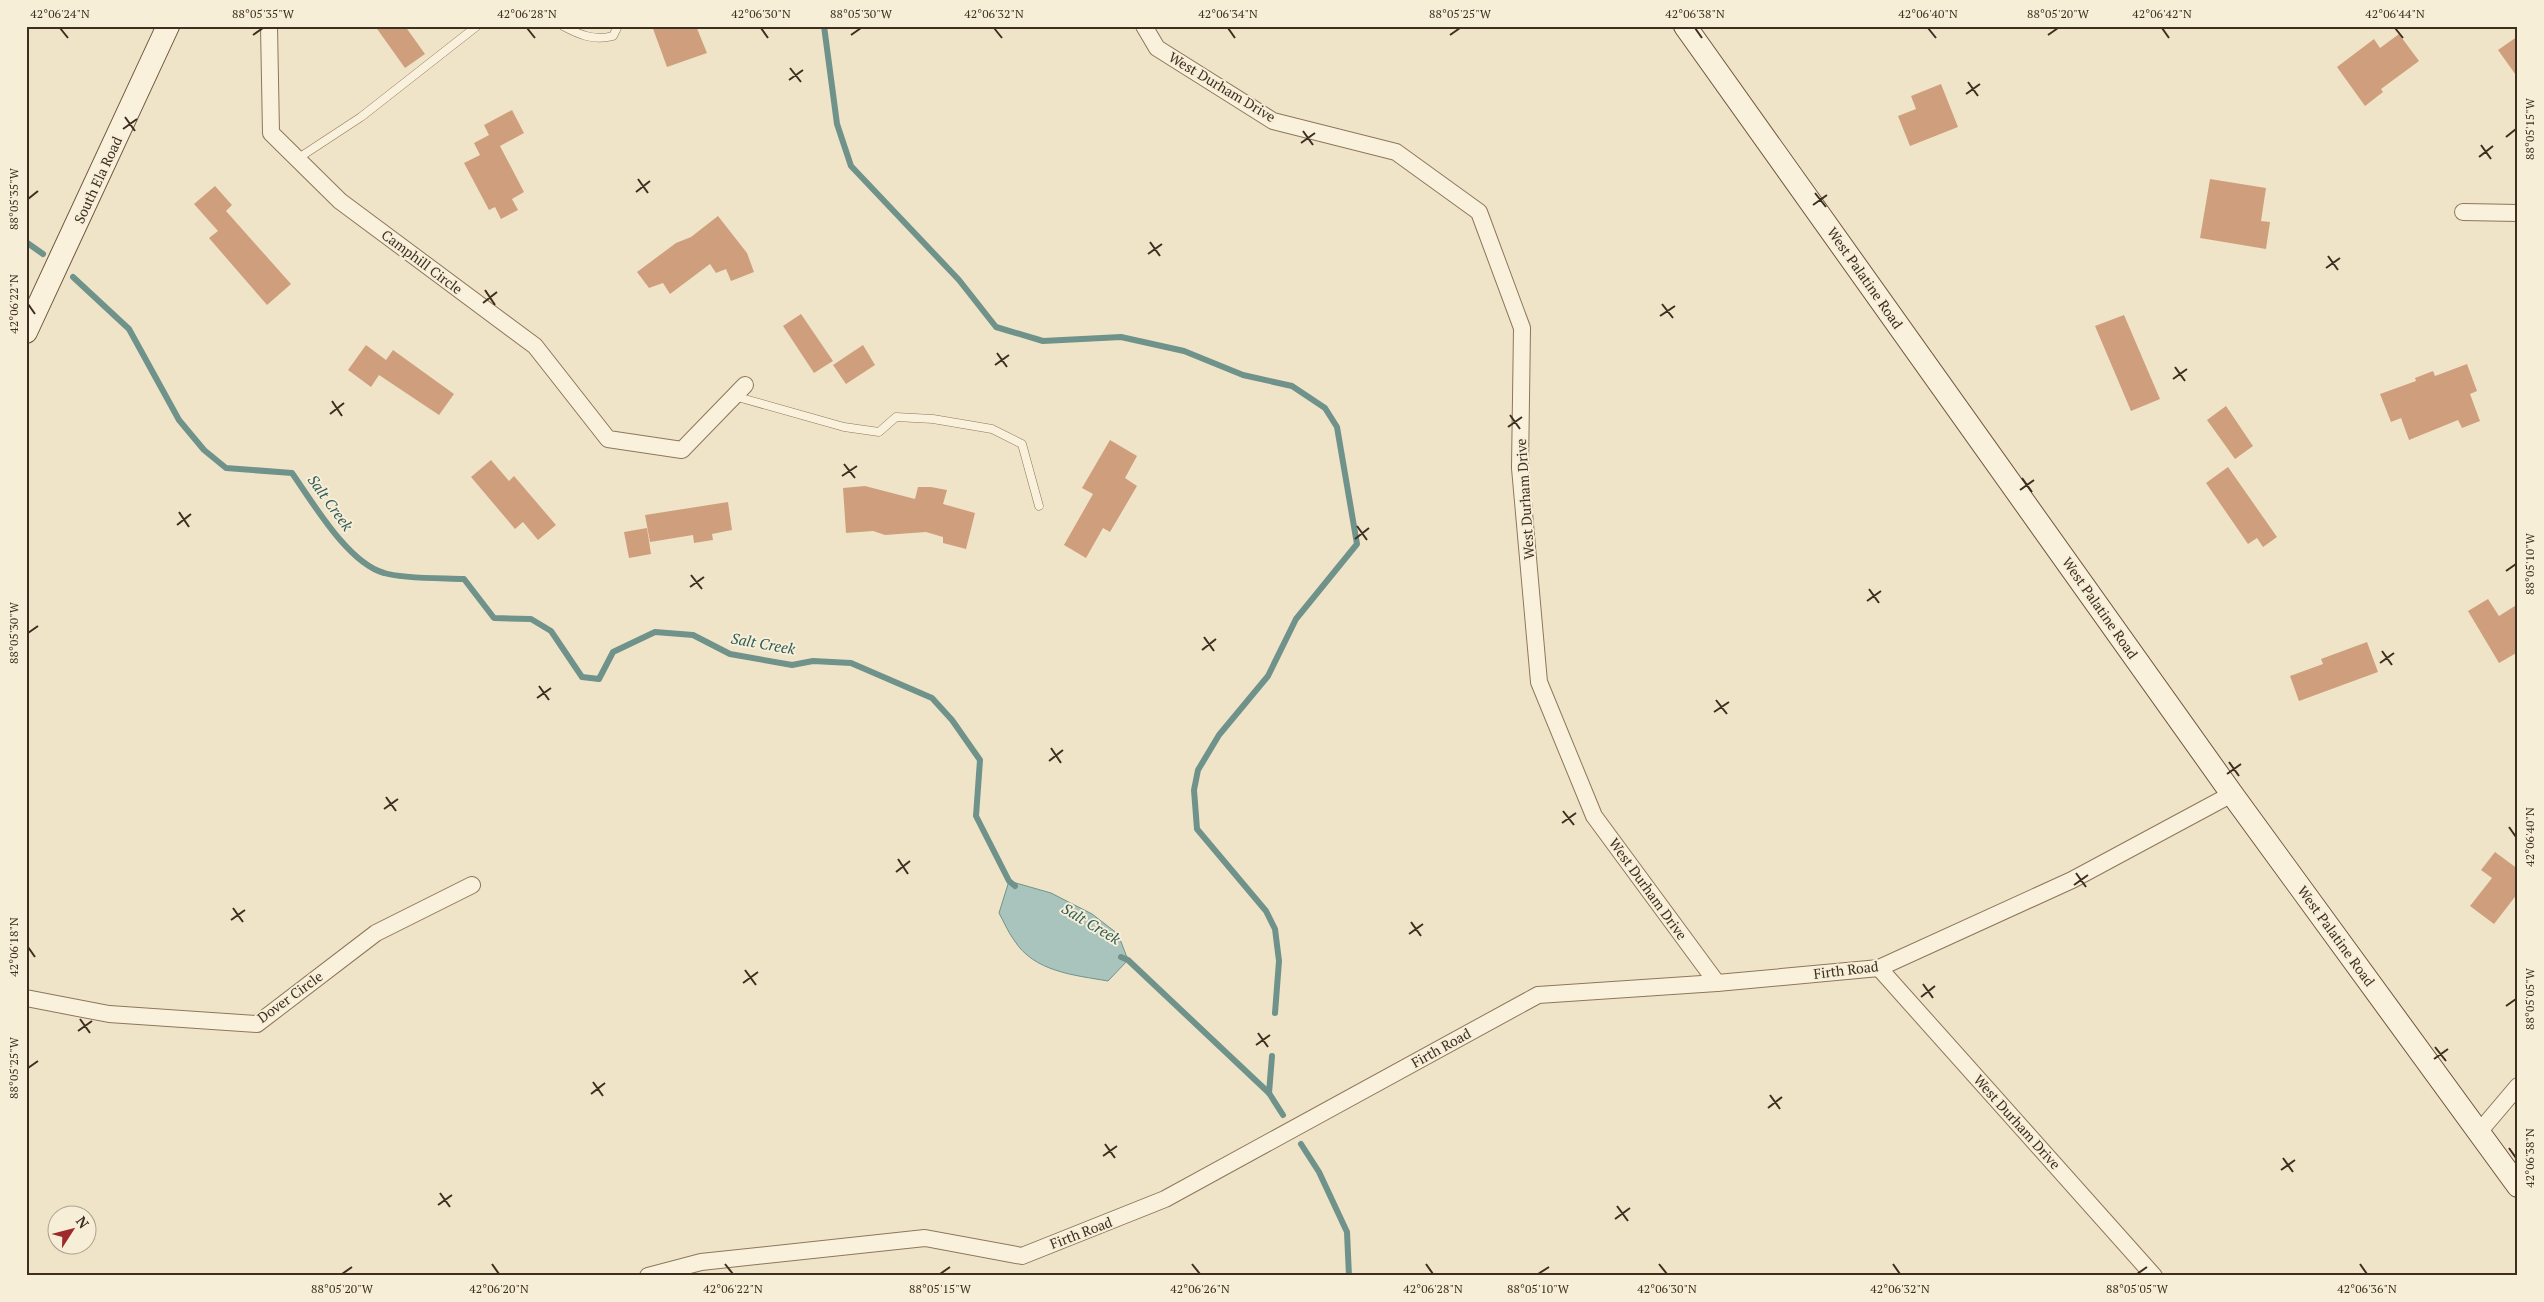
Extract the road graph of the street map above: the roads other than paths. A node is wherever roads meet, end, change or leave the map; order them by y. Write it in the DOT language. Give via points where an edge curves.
graph roads {
  1 [pos="168,26"];
  2 [pos="268,26"];
  3 [pos="477,26"];
  4 [pos="563,26"];
  5 [pos="618,26"];
  6 [pos="1144,26"];
  7 [pos="1685,26"];
  8 [pos="297,159"];
  9 [pos="2463,212"];
  10 [pos="2518,213"];
  11 [pos="26,332"];
  12 [pos="740,390"];
  13 [pos="1039,506"];
  14 [pos="2232,794"];
  15 [pos="472,885"];
  16 [pos="1879,968"];
  17 [pos="1717,983"];
  18 [pos="26,998"];
  19 [pos="2518,1086"];
  20 [pos="2479,1132"];
  21 [pos="2518,1186"];
  22 [pos="648,1276"];
  23 [pos="2154,1276"];
  1 -- 11 [label="main road, South Ela Road"];
  2 -- 8 [label="street, Camphill Circle" via="271,133"];
  3 -- 8 [label="lane" via="361,117"];
  4 -- 5 [label="lane" via="600,40 613,36"];
  6 -- 17 [label="street, West Durham Drive" via="1157,48 1273,120 1396,152 1479,212 1522,328 1520,468 1539,682 1594,816"];
  7 -- 14 [label="main road, West Palatine Road"];
  8 -- 12 [label="street, Camphill Circle" via="340,201 535,346 608,439 682,450"];
  9 -- 10 [label="street"];
  12 -- 13 [label="lane" via="844,427 879,432 896,416 992,429 1022,444"];
  14 -- 16 [label="street, Firth Road" via="2072,880"];
  14 -- 20 [label="main road, West Palatine Road"];
  15 -- 18 [label="street, Dover Circle" via="376,933 257,1024 110,1014"];
  16 -- 17 [label="street, Firth Road"];
  16 -- 23 [label="street, West Durham Drive"];
  17 -- 22 [label="street, Firth Road" via="1538,995 1165,1200 1022,1256 926,1238 701,1262"];
  19 -- 20 [label="street"];
  20 -- 21 [label="main road, West Palatine Road"];
}
